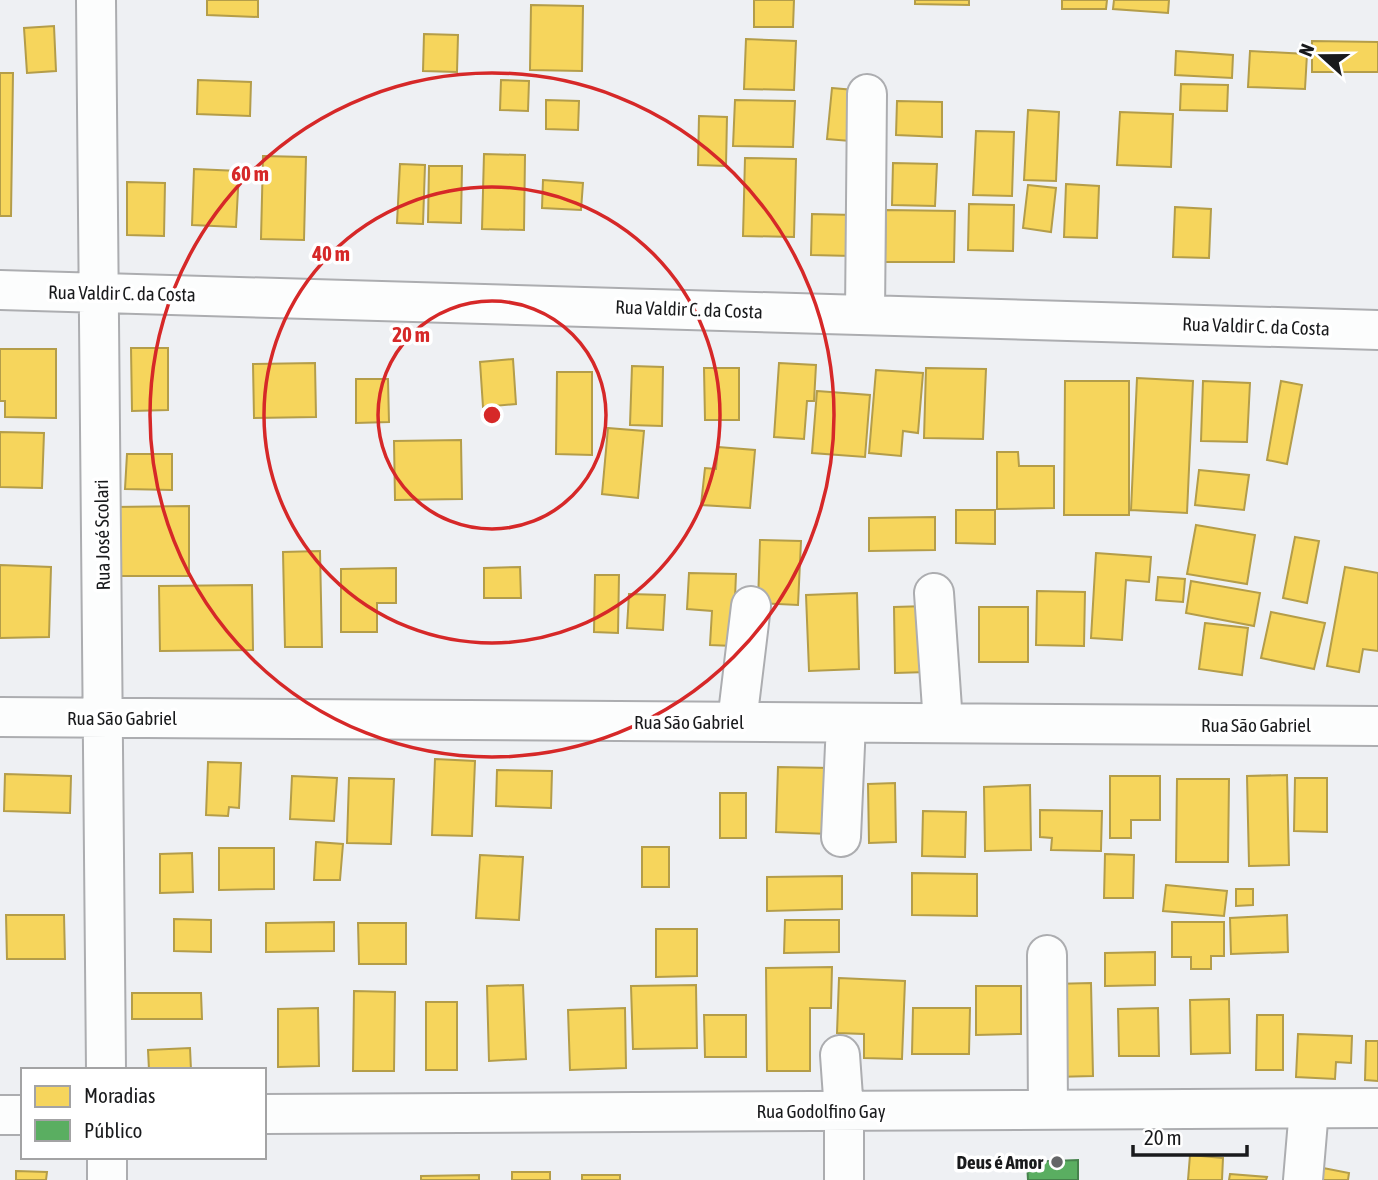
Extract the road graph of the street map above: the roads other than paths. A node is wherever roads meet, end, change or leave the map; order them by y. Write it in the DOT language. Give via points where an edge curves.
graph roads {
  1 [pos="96,0"];
  2 [pos="867,94"];
  3 [pos="0,290"];
  4 [pos="99,292"];
  5 [pos="864,314"];
  6 [pos="1378,330"];
  7 [pos="934,593"];
  8 [pos="751,606"];
  9 [pos="0,717"];
  10 [pos="103,718"];
  11 [pos="737,722"];
  12 [pos="846,723"];
  13 [pos="943,723"];
  14 [pos="1378,726"];
  15 [pos="841,837"];
  16 [pos="1047,955"];
  17 [pos="840,1055"];
  18 [pos="106,1068"];
  19 [pos="1309,1108"];
  20 [pos="1378,1108"];
  21 [pos="1048,1110"];
  22 [pos="844,1111"];
  23 [pos="266,1114"];
  24 [pos="0,1115"];
  25 [pos="21,1115"];
  26 [pos="107,1159"];
  27 [pos="107,1180"];
  28 [pos="844,1180"];
  29 [pos="1303,1180"];
  1 -- 4 [label="street, Rua José Scolari"];
  2 -- 5 [label="street"];
  3 -- 4 [label="street, Rua Valdir C. da Costa"];
  4 -- 5 [label="street, Rua Valdir C. da Costa"];
  4 -- 10 [label="street, Rua José Scolari"];
  5 -- 6 [label="street, Rua Valdir C. da Costa"];
  7 -- 13 [label="street"];
  8 -- 11 [label="street"];
  9 -- 10 [label="street, Rua São Gabriel"];
  10 -- 11 [label="street, Rua São Gabriel"];
  10 -- 18 [label="street, Rua José Scolari"];
  11 -- 12 [label="street, Rua São Gabriel"];
  12 -- 13 [label="street, Rua São Gabriel"];
  12 -- 15 [label="street"];
  13 -- 14 [label="street, Rua São Gabriel"];
  16 -- 21 [label="street"];
  17 -- 22 [label="street"];
  19 -- 20 [label="street, Rua Godolfino Gay"];
  19 -- 21 [label="street, Rua Godolfino Gay"];
  19 -- 29 [label="street"];
  21 -- 22 [label="street, Rua Godolfino Gay"];
  22 -- 23 [label="street, Rua Godolfino Gay"];
  22 -- 28 [label="street"];
  24 -- 25 [label="street"];
  26 -- 27 [label="street"];
}
